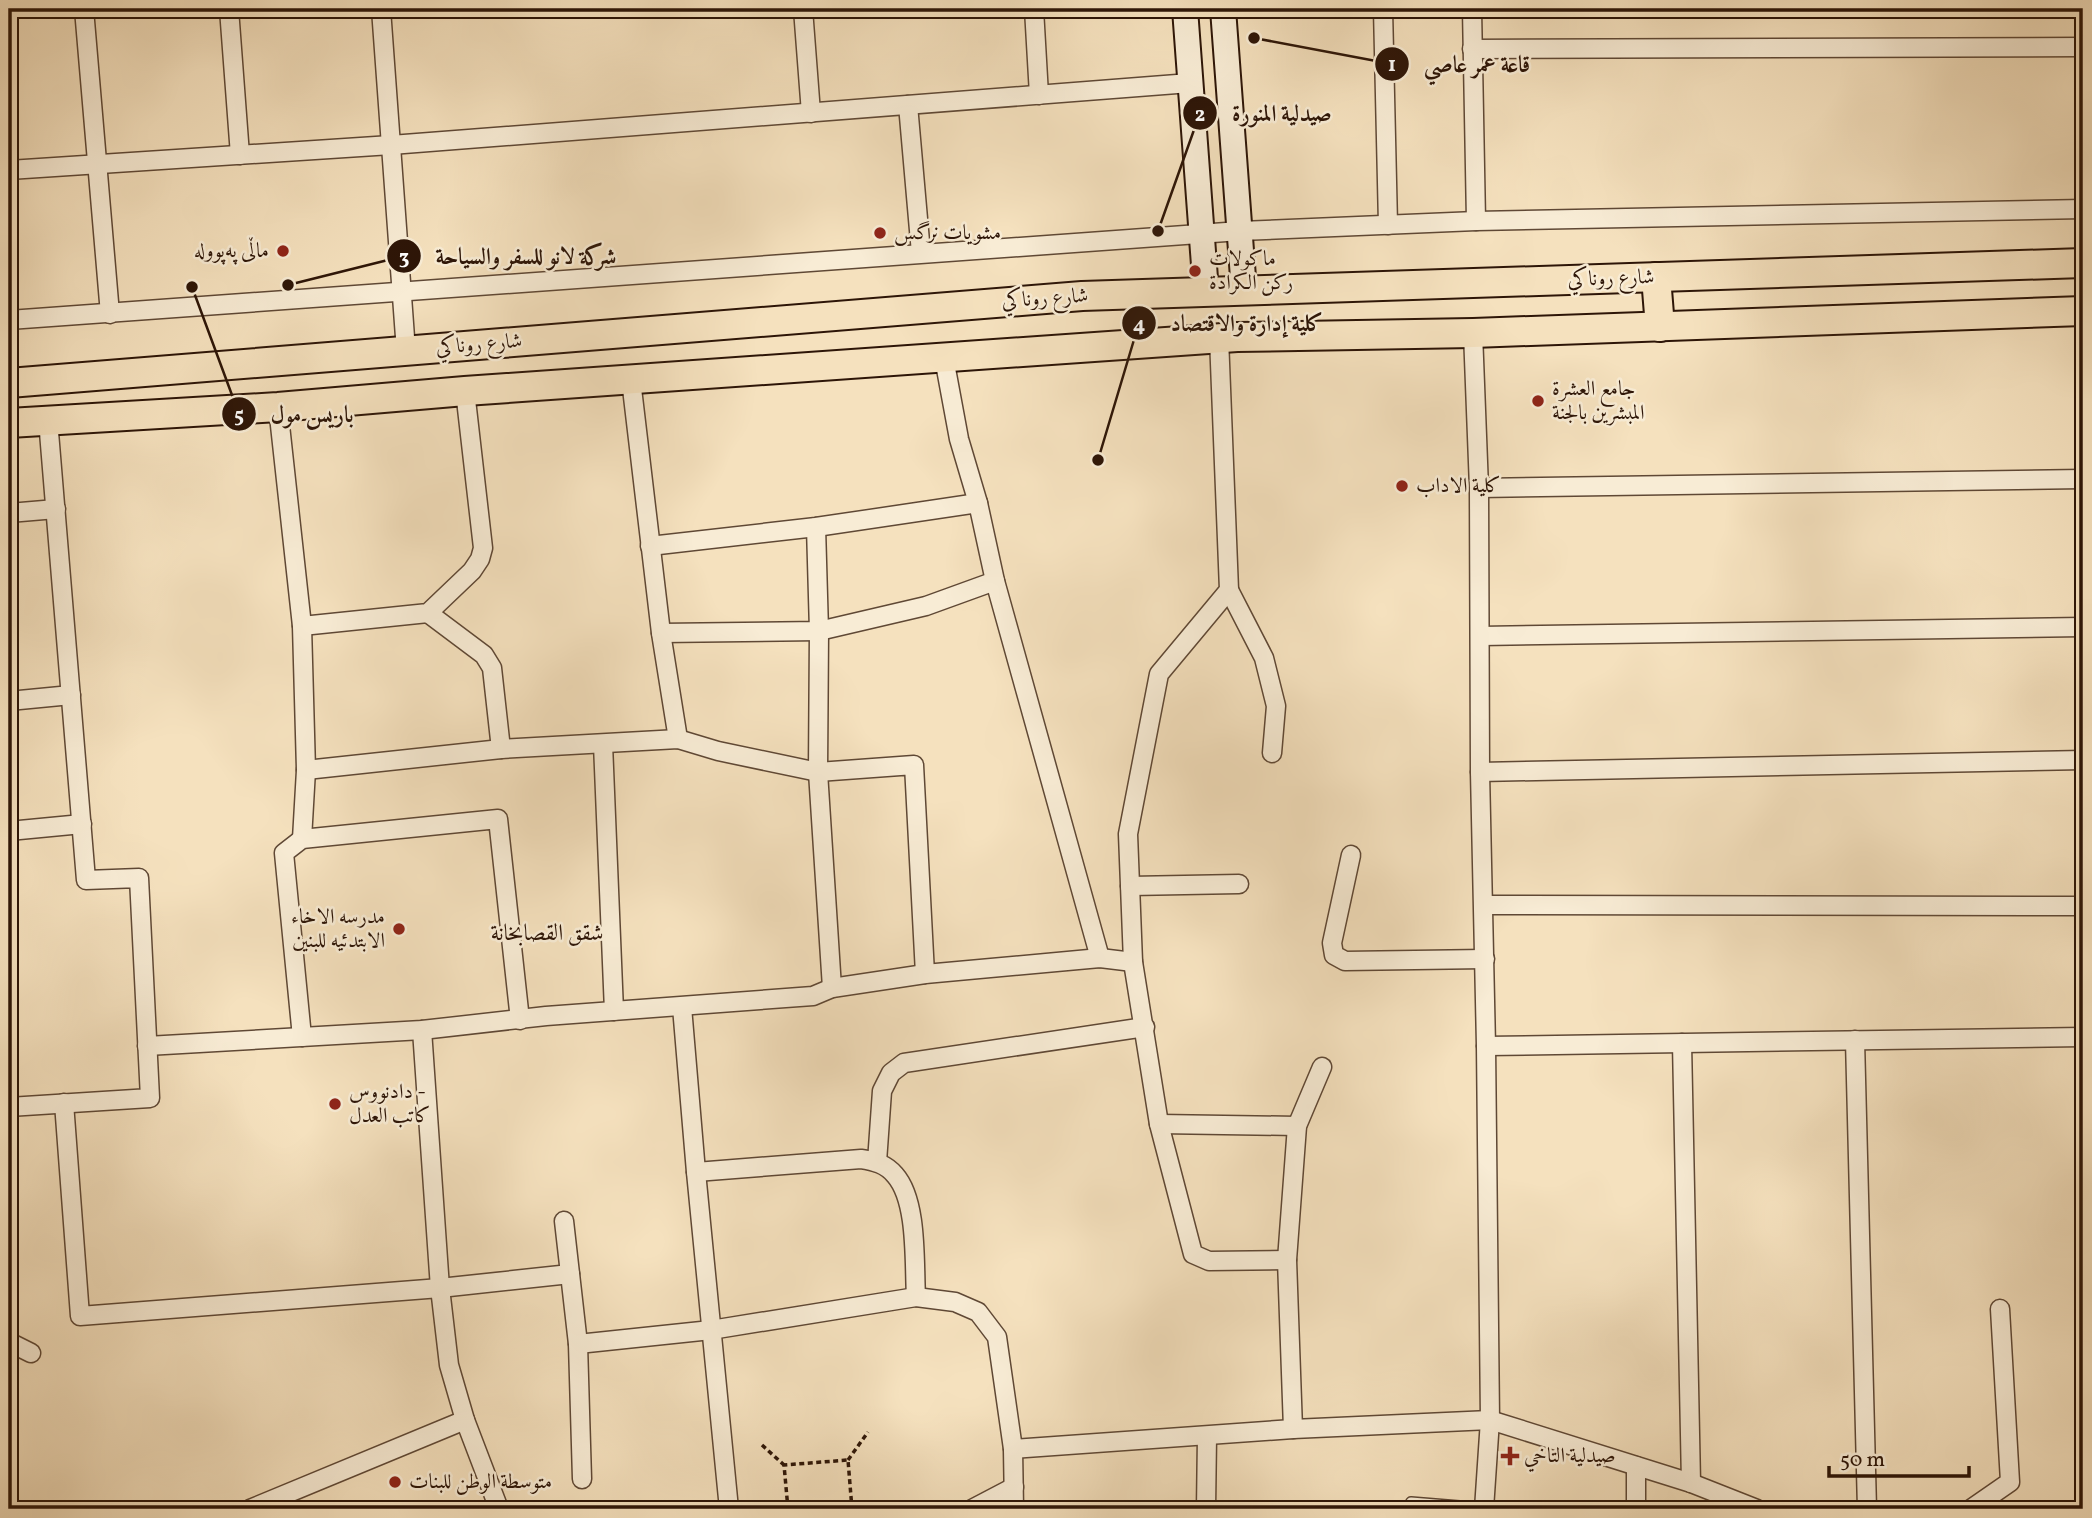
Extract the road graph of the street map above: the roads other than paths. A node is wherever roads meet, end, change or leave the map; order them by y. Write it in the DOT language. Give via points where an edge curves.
graph roads {
  1 [pos="84,9"];
  2 [pos="229,9"];
  3 [pos="381,9"];
  4 [pos="803,9"];
  5 [pos="1034,9"];
  6 [pos="1185,9"];
  7 [pos="1223,9"];
  8 [pos="1383,9"];
  9 [pos="1472,9"];
  10 [pos="2083,47"];
  11 [pos="1472,49"];
  12 [pos="1190,83"];
  13 [pos="1039,95"];
  14 [pos="908,105"];
  15 [pos="811,113"];
  16 [pos="391,145"];
  17 [pos="240,155"];
  18 [pos="97,164"];
  19 [pos="9,170"];
  20 [pos="2083,209"];
  21 [pos="1476,221"];
  22 [pos="1388,225"];
  23 [pos="1240,231"];
  24 [pos="1202,234"];
  25 [pos="921,253"];
  26 [pos="2083,263"];
  27 [pos="1656,277"];
  28 [pos="402,290"];
  29 [pos="1244,291"];
  30 [pos="1206,292"];
  31 [pos="2083,311"];
  32 [pos="110,314"];
  33 [pos="9,320"];
  34 [pos="1660,327"];
  35 [pos="1473,333"];
  36 [pos="1219,338"];
  37 [pos="406,351"];
  38 [pos="944,358"];
  39 [pos="123,374"];
  40 [pos="631,380"];
  41 [pos="9,383"];
  42 [pos="465,391"];
  43 [pos="278,407"];
  44 [pos="125,415"];
  45 [pos="48,420"];
  46 [pos="9,423"];
  47 [pos="2083,479"];
  48 [pos="1479,488"];
  49 [pos="978,503"];
  50 [pos="56,509"];
  51 [pos="9,513"];
  52 [pos="816,527"];
  53 [pos="650,546"];
  54 [pos="995,580"];
  55 [pos="1229,590"];
  56 [pos="428,613"];
  57 [pos="302,626"];
  58 [pos="2083,627"];
  59 [pos="819,631"];
  60 [pos="661,634"];
  61 [pos="1482,636"];
  62 [pos="71,695"];
  63 [pos="9,701"];
  64 [pos="678,739"];
  65 [pos="603,744"];
  66 [pos="501,749"];
  67 [pos="1272,752"];
  68 [pos="2083,760"];
  69 [pos="306,770"];
  70 [pos="818,772"];
  71 [pos="1480,772"];
  72 [pos="82,824"];
  73 [pos="9,831"];
  74 [pos="302,839"];
  75 [pos="1351,855"];
  76 [pos="1238,884"];
  77 [pos="1130,886"];
  78 [pos="1484,905"];
  79 [pos="2083,906"];
  80 [pos="1100,958"];
  81 [pos="1485,959"];
  82 [pos="1133,962"];
  83 [pos="925,974"];
  84 [pos="832,988"];
  85 [pos="682,1007"];
  86 [pos="614,1011"];
  87 [pos="520,1020"];
  88 [pos="1145,1027"];
  89 [pos="422,1030"];
  90 [pos="303,1037"];
  91 [pos="2083,1037"];
  92 [pos="1855,1040"];
  93 [pos="1682,1043"];
  94 [pos="147,1046"];
  95 [pos="1486,1046"];
  96 [pos="1322,1067"];
  97 [pos="64,1103"];
  98 [pos="9,1107"];
  99 [pos="1159,1124"];
  100 [pos="1297,1126"];
  101 [pos="877,1162"];
  102 [pos="696,1172"];
  103 [pos="564,1221"];
  104 [pos="1287,1260"];
  105 [pos="570,1274"];
  106 [pos="440,1288"];
  107 [pos="916,1297"];
  108 [pos="2000,1309"];
  109 [pos="711,1330"];
  110 [pos="9,1342"];
  111 [pos="578,1344"];
  112 [pos="31,1353"];
  113 [pos="465,1420"];
  114 [pos="1490,1420"];
  115 [pos="1293,1429"];
  116 [pos="1207,1436"];
  117 [pos="1013,1449"];
  118 [pos="1636,1466"];
  119 [pos="582,1479"];
  120 [pos="1691,1483"];
  121 [pos="1014,1487"];
  122 [pos="1411,1502"];
  123 [pos="250,1509"];
  124 [pos="499,1509"];
  125 [pos="729,1509"];
  126 [pos="972,1509"];
  127 [pos="1014,1509"];
  128 [pos="1206,1509"];
  129 [pos="1484,1509"];
  130 [pos="1636,1509"];
  131 [pos="1757,1509"];
  132 [pos="1867,1509"];
  133 [pos="1971,1509"];
  1 -- 18 [label="street"];
  2 -- 17 [label="street"];
  3 -- 16 [label="street"];
  4 -- 15 [label="street"];
  5 -- 13 [label="street"];
  6 -- 12 [label="main road"];
  7 -- 23 [label="main road"];
  8 -- 22 [label="street"];
  9 -- 11 [label="street"];
  10 -- 11 [label="street"];
  11 -- 21 [label="street"];
  12 -- 13 [label="street"];
  12 -- 24 [label="main road"];
  13 -- 14 [label="street"];
  14 -- 15 [label="street"];
  14 -- 25 [label="street"];
  15 -- 16 [label="street"];
  16 -- 17 [label="street"];
  16 -- 28 [label="street"];
  17 -- 18 [label="street"];
  18 -- 19 [label="street"];
  18 -- 32 [label="street"];
  20 -- 21 [label="street"];
  21 -- 22 [label="street"];
  22 -- 23 [label="street"];
  23 -- 24 [label="street"];
  23 -- 29 [label="main road"];
  24 -- 25 [label="street"];
  24 -- 30 [label="main road"];
  25 -- 28 [label="street"];
  26 -- 27 [label="main road, شارع روناكي"];
  27 -- 29 [label="main road, شارع روناكي"];
  27 -- 34 [label="main road"];
  28 -- 32 [label="street"];
  28 -- 37 [label="street"];
  29 -- 30 [label="main road, شارع روناكي"];
  30 -- 37 [label="main road, شارع روناكي" via="1082,296"];
  31 -- 34 [label="main road"];
  32 -- 33 [label="street"];
  34 -- 35 [label="main road"];
  35 -- 36 [label="main road"];
  35 -- 48 [label="street"];
  36 -- 38 [label="main road"];
  36 -- 55 [label="street"];
  37 -- 39 [label="main road, شارع روناكي"];
  38 -- 40 [label="main road"];
  38 -- 49 [label="street" via="959,439"];
  39 -- 41 [label="main road, شارع روناكي"];
  39 -- 44 [label="main road"];
  40 -- 42 [label="main road"];
  40 -- 53 [label="street"];
  42 -- 43 [label="main road"];
  42 -- 56 [label="street" via="482,548 472,571"];
  43 -- 44 [label="main road"];
  43 -- 57 [label="street"];
  44 -- 45 [label="main road"];
  45 -- 46 [label="main road"];
  45 -- 50 [label="street"];
  47 -- 48 [label="street"];
  48 -- 61 [label="street"];
  49 -- 52 [label="street"];
  49 -- 54 [label="street"];
  50 -- 51 [label="street"];
  50 -- 62 [label="street"];
  52 -- 53 [label="street"];
  52 -- 59 [label="street"];
  53 -- 60 [label="street"];
  54 -- 59 [label="street" via="926,606"];
  54 -- 80 [label="street"];
  55 -- 67 [label="street" via="1264,658 1276,706"];
  55 -- 77 [label="street" via="1158,674 1128,834"];
  56 -- 57 [label="street"];
  56 -- 66 [label="street" via="484,655 492,668"];
  57 -- 69 [label="street"];
  58 -- 61 [label="street"];
  59 -- 60 [label="street"];
  59 -- 70 [label="street"];
  60 -- 64 [label="street"];
  61 -- 71 [label="street"];
  62 -- 63 [label="street"];
  62 -- 72 [label="street"];
  64 -- 65 [label="street"];
  64 -- 70 [label="street"];
  65 -- 66 [label="street"];
  65 -- 86 [label="street"];
  66 -- 69 [label="street"];
  68 -- 71 [label="street"];
  69 -- 74 [label="street"];
  70 -- 83 [label="street" via="914,765"];
  70 -- 84 [label="street"];
  71 -- 78 [label="street"];
  72 -- 73 [label="street"];
  72 -- 94 [label="street" via="86,880 139,878"];
  74 -- 87 [label="street" via="498,819"];
  74 -- 90 [label="street" via="284,853"];
  75 -- 81 [label="street" via="1332,943 1335,955 1345,961"];
  76 -- 77 [label="street"];
  77 -- 82 [label="street"];
  78 -- 79 [label="street"];
  78 -- 81 [label="street"];
  80 -- 82 [label="street"];
  80 -- 83 [label="street"];
  81 -- 95 [label="street"];
  82 -- 88 [label="street"];
  83 -- 84 [label="street"];
  84 -- 85 [label="street" via="813,996"];
  85 -- 86 [label="street"];
  85 -- 102 [label="street"];
  86 -- 87 [label="street"];
  87 -- 89 [label="street"];
  88 -- 99 [label="street"];
  88 -- 101 [label="street" via="904,1063 891,1073 882,1091"];
  89 -- 90 [label="street"];
  89 -- 106 [label="street"];
  90 -- 94 [label="street"];
  91 -- 92 [label="street"];
  92 -- 93 [label="street"];
  92 -- 132 [label="street"];
  93 -- 95 [label="street"];
  93 -- 120 [label="street"];
  94 -- 97 [label="street" via="150,1098"];
  95 -- 114 [label="street"];
  96 -- 100 [label="street"];
  97 -- 98 [label="street"];
  97 -- 106 [label="street" via="80,1316"];
  99 -- 100 [label="street"];
  99 -- 104 [label="street" via="1193,1254 1209,1261"];
  100 -- 104 [label="street"];
  101 -- 102 [label="street" via="861,1159"];
  101 -- 107 [label="street" via="895,1175 911,1212"];
  102 -- 109 [label="street"];
  103 -- 105 [label="street"];
  104 -- 115 [label="street"];
  105 -- 106 [label="street"];
  105 -- 111 [label="street"];
  106 -- 113 [label="street" via="449,1365"];
  107 -- 109 [label="street"];
  107 -- 117 [label="street" via="978,1312 997,1337"];
  108 -- 133 [label="street" via="2010,1482"];
  109 -- 111 [label="street"];
  109 -- 125 [label="street"];
  110 -- 112 [label="street"];
  111 -- 119 [label="street"];
  113 -- 123 [label="street"];
  113 -- 124 [label="street"];
  114 -- 115 [label="street"];
  114 -- 118 [label="street"];
  114 -- 129 [label="street"];
  115 -- 116 [label="street"];
  116 -- 117 [label="street"];
  116 -- 128 [label="street"];
  117 -- 121 [label="street"];
  118 -- 120 [label="street"];
  118 -- 130 [label="street"];
  120 -- 131 [label="street"];
  121 -- 126 [label="street"];
  121 -- 127 [label="street"];
  122 -- 129 [label="lane"];
}
